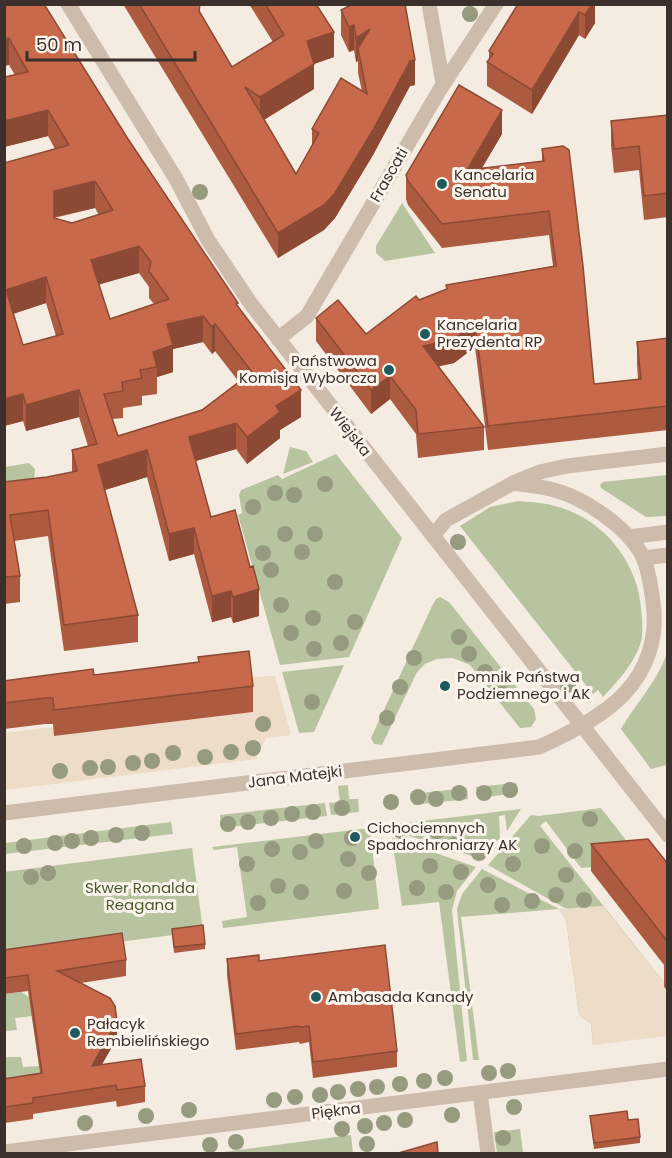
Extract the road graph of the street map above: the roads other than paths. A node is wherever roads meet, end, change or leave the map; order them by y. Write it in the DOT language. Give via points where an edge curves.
graph roads {
  1 [pos="68,4"];
  2 [pos="429,4"];
  3 [pos="496,4"];
  4 [pos="443,83"];
  5 [pos="278,339"];
  6 [pos="668,454"];
  7 [pos="513,483"];
  8 [pos="668,532"];
  9 [pos="433,536"];
  10 [pos="629,537"];
  11 [pos="668,555"];
  12 [pos="643,558"];
  13 [pos="581,726"];
  14 [pos="4,813"];
  15 [pos="668,835"];
  16 [pos="668,1069"];
  17 [pos="480,1093"];
  18 [pos="4,1152"];
  19 [pos="488,1154"];
  1 -- 5 [label="street, Wiejska" via="176,179 208,240"];
  2 -- 4 [label="street"];
  3 -- 4 [label="street, Frascati"];
  4 -- 5 [label="street, Frascati" via="307,316"];
  5 -- 9 [label="street, Wiejska"];
  6 -- 7 [label="street" via="567,466"];
  7 -- 9 [label="street" via="446,520"];
  7 -- 10 [label="street, Jana Matejki" via="551,489 583,502"];
  8 -- 10 [label="street"];
  9 -- 13 [label="street, Wiejska"];
  10 -- 12 [label="street, Jana Matejki"];
  11 -- 12 [label="street"];
  12 -- 13 [label="street, Jana Matejki" via="655,613 648,657 623,694"];
  13 -- 14 [label="street, Jana Matejki" via="539,747"];
  13 -- 15 [label="street, Wiejska"];
  16 -- 17 [label="street, Piękna"];
  17 -- 18 [label="street, Piękna"];
  17 -- 19 [label="street"];
}
